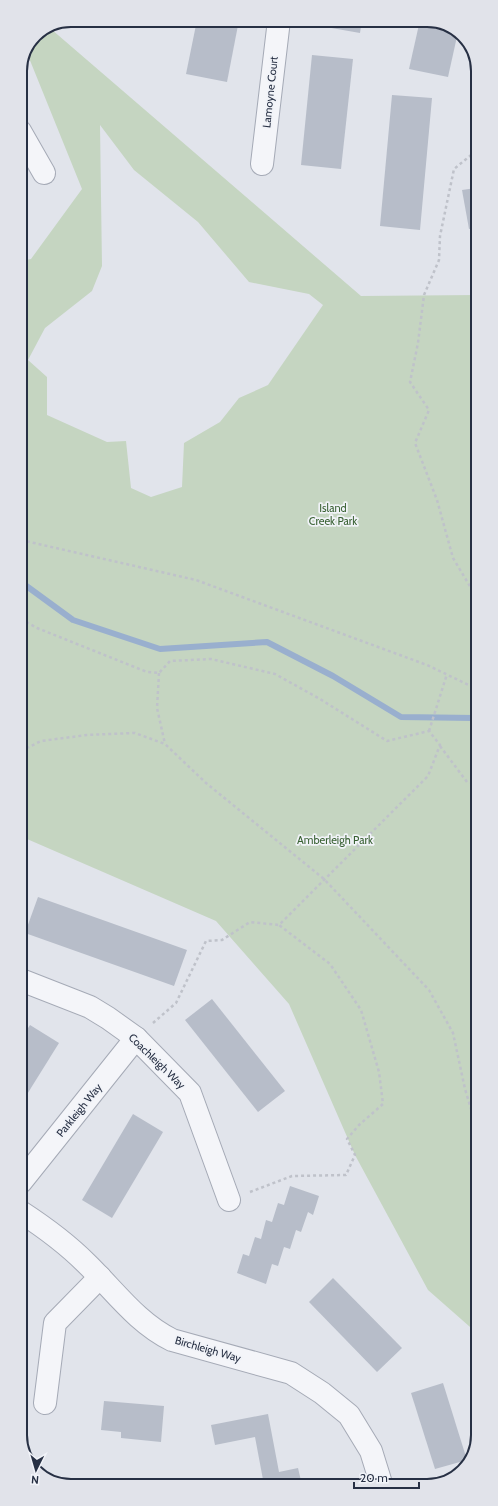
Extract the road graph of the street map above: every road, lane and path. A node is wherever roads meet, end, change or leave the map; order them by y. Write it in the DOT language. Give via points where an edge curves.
graph roads {
  1 [pos="278,27"];
  2 [pos="27,143"];
  3 [pos="471,155"];
  4 [pos="262,164"];
  5 [pos="44,173"];
  6 [pos="27,541"];
  7 [pos="471,588"];
  8 [pos="27,622"];
  9 [pos="159,673"];
  10 [pos="447,674"];
  11 [pos="471,686"];
  12 [pos="429,731"];
  13 [pos="165,744"];
  14 [pos="440,745"];
  15 [pos="27,747"];
  16 [pos="471,783"];
  17 [pos="324,879"];
  18 [pos="279,925"];
  19 [pos="27,982"];
  20 [pos="136,1038"];
  21 [pos="471,1109"];
  22 [pos="27,1174"];
  23 [pos="230,1200"];
  24 [pos="27,1216"];
  25 [pos="100,1277"];
  26 [pos="45,1403"];
  27 [pos="380,1479"];
  1 -- 4 [label="street, Lamoyne Court"];
  2 -- 5 [label="street"];
  3 -- 7 [label="path" via="454,169 440,236 439,260 424,295 410,382 429,410 415,443 437,500 453,558"];
  6 -- 10 [label="path" via="196,580"];
  8 -- 9 [label="path" via="147,672"];
  9 -- 12 [label="path" via="170,661 211,659 275,674 387,741"];
  9 -- 13 [label="path" via="157,708"];
  10 -- 11 [label="path"];
  10 -- 12 [label="path"];
  12 -- 14 [label="path"];
  13 -- 15 [label="path" via="135,733 87,734 41,741"];
  13 -- 17 [label="path" via="206,783"];
  14 -- 16 [label="path" via="467,782"];
  14 -- 17 [label="path" via="428,776"];
  17 -- 18 [label="path"];
  17 -- 21 [label="path" via="429,990 453,1033"];
  18 -- 20 [label="path" via="250,922 222,940 206,941 176,1003"];
  18 -- 23 [label="path" via="330,964 361,1010 379,1072 383,1104 359,1124 347,1139 355,1155 346,1175 292,1176"];
  19 -- 20 [label="street, Coachleigh Way" via="90,1007"];
  20 -- 22 [label="street, Parkleigh Way"];
  20 -- 23 [label="street, Coachleigh Way" via="190,1093"];
  24 -- 25 [label="street, Birchleigh Way"];
  25 -- 26 [label="street" via="55,1323"];
  25 -- 27 [label="street, Birchleigh Way" via="143,1322 164,1336 291,1373 322,1392 348,1415 371,1451"];
}
